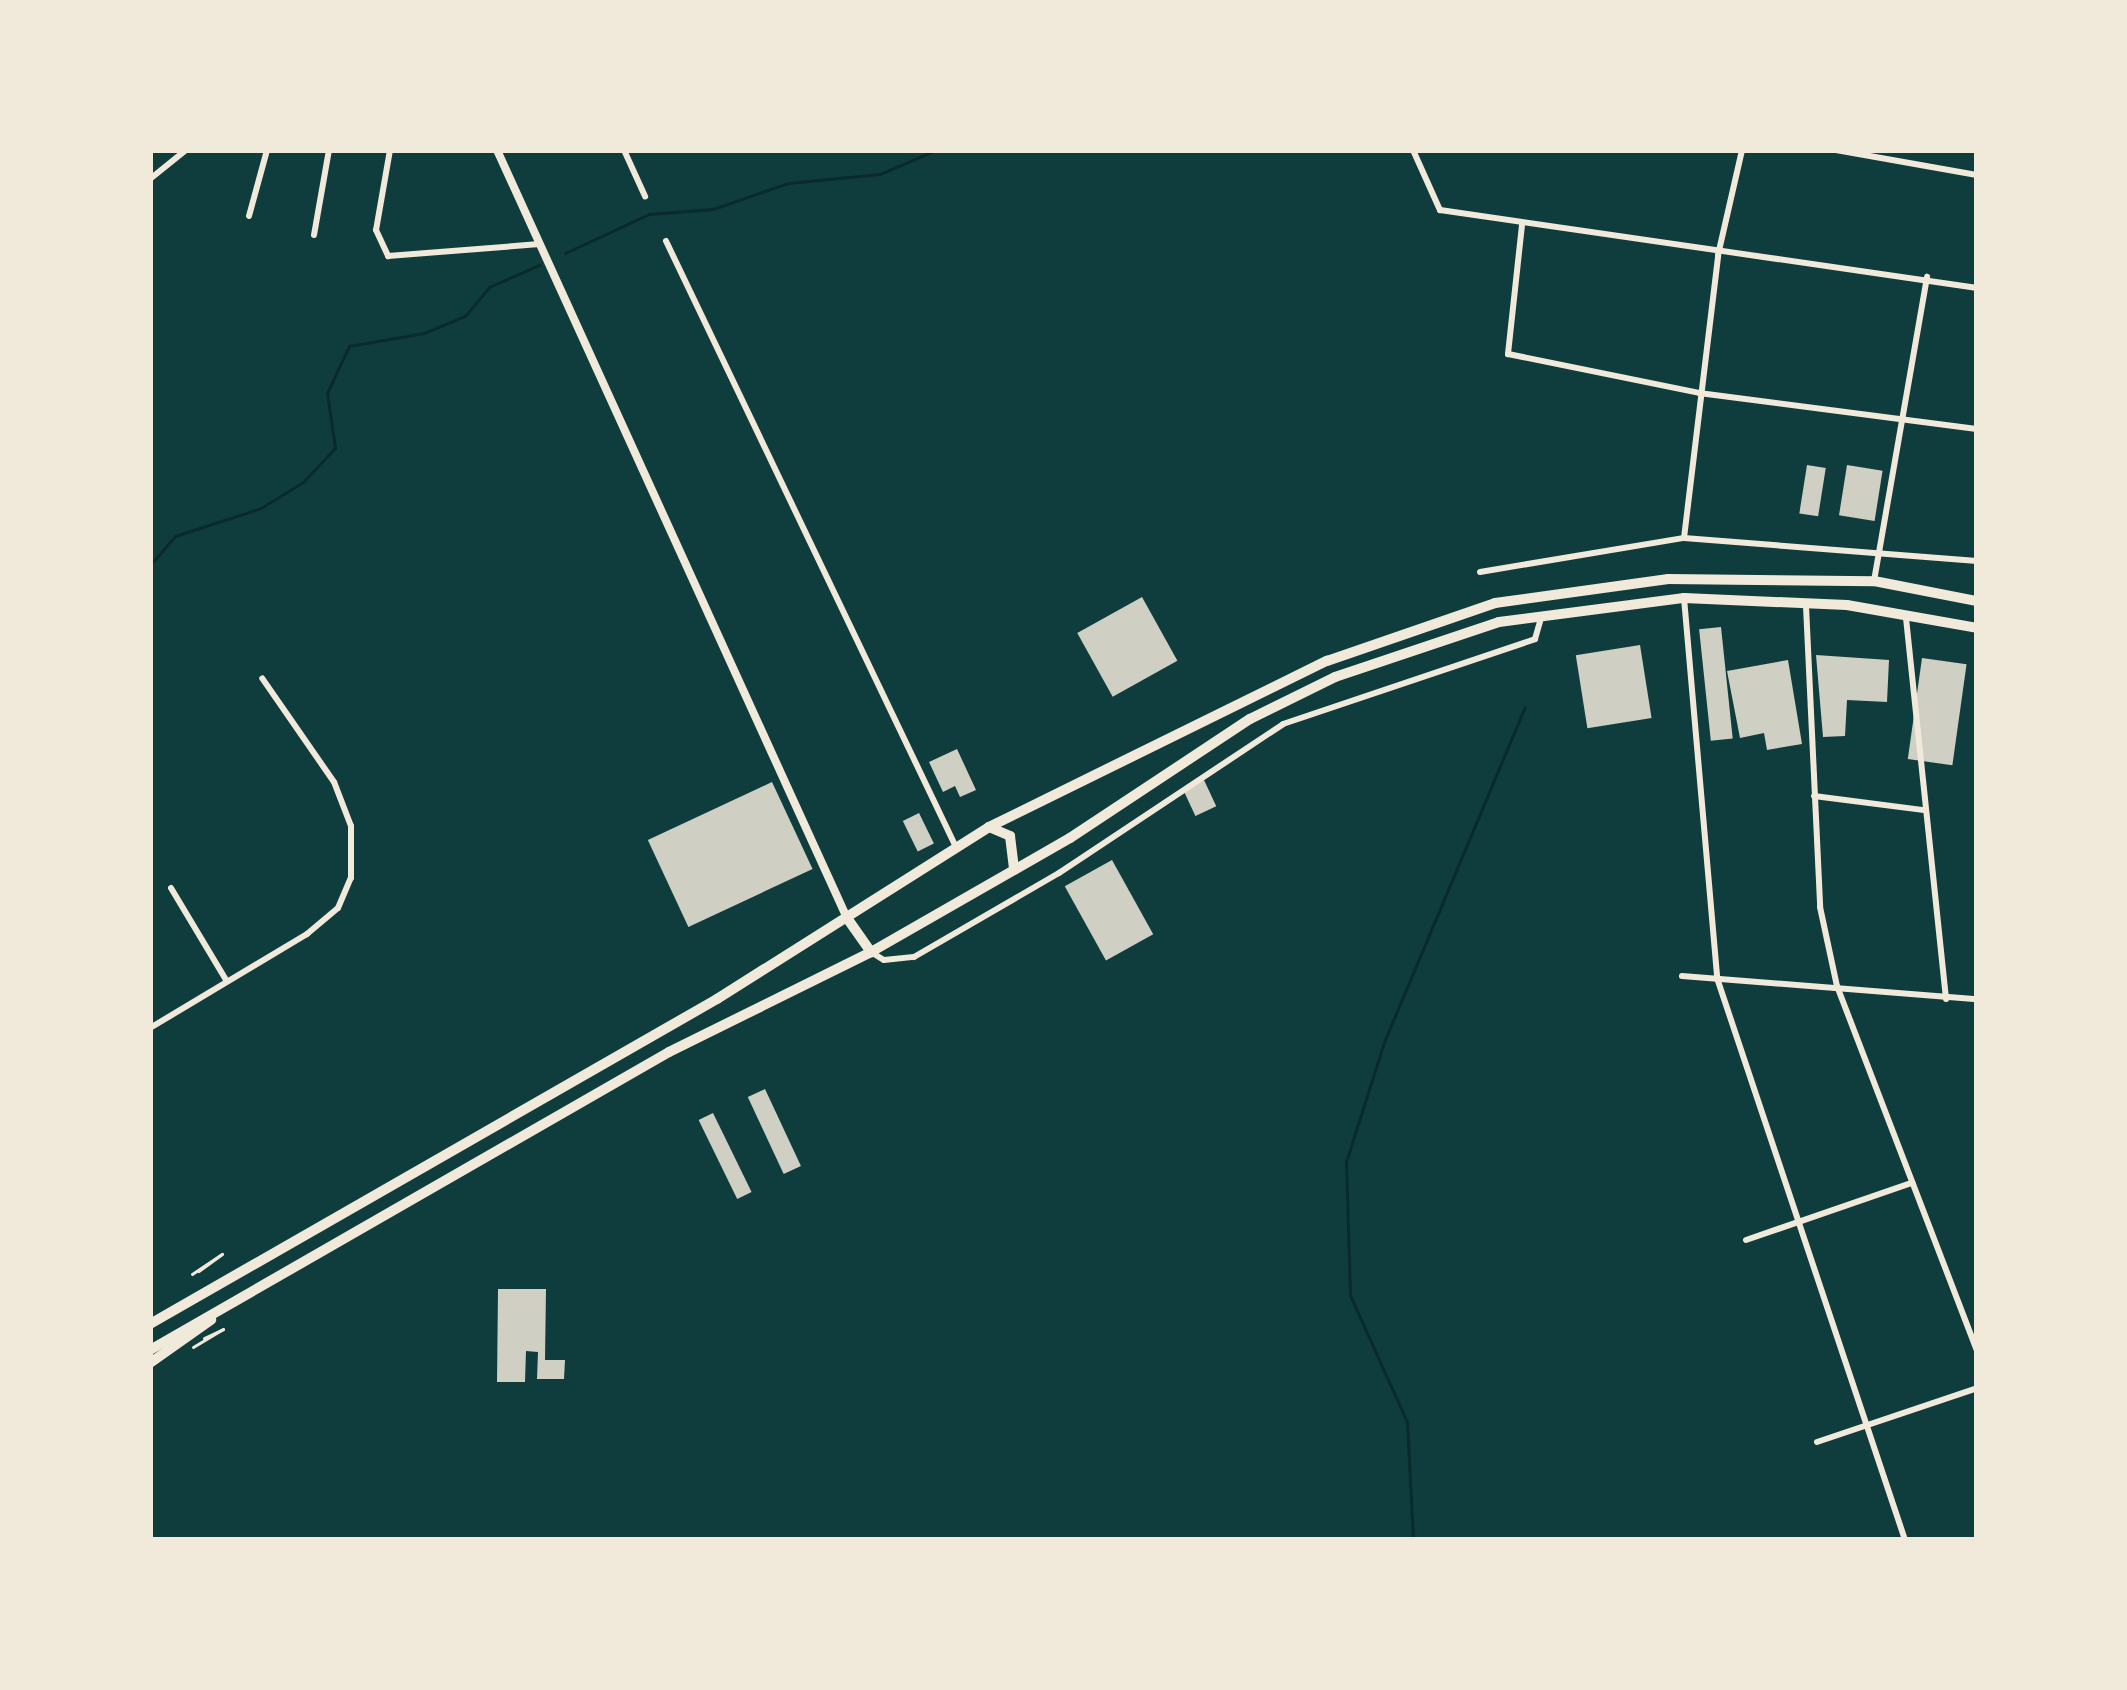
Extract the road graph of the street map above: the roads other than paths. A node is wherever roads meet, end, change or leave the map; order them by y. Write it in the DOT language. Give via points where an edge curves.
graph roads {
  1 [pos="187,150"];
  2 [pos="267,150"];
  3 [pos="329,150"];
  4 [pos="391,150"];
  5 [pos="496,150"];
  6 [pos="624,150"];
  7 [pos="1412,150"];
  8 [pos="1742,150"];
  9 [pos="1836,150"];
  10 [pos="1977,175"];
  11 [pos="150,179"];
  12 [pos="645,196"];
  13 [pos="249,216"];
  14 [pos="1522,225"];
  15 [pos="314,236"];
  16 [pos="666,241"];
  17 [pos="540,244"];
  18 [pos="1718,254"];
  19 [pos="1927,277"];
  20 [pos="1977,278"];
  21 [pos="1976,288"];
  22 [pos="1700,393"];
  23 [pos="1904,416"];
  24 [pos="1977,429"];
  25 [pos="1684,538"];
  26 [pos="1880,548"];
  27 [pos="1977,561"];
  28 [pos="1480,572"];
  29 [pos="1874,581"];
  30 [pos="1684,598"];
  31 [pos="1977,601"];
  32 [pos="1806,602"];
  33 [pos="1905,614"];
  34 [pos="1540,615"];
  35 [pos="1977,628"];
  36 [pos="262,678"];
  37 [pos="1814,796"];
  38 [pos="1130,799"];
  39 [pos="1924,810"];
  40 [pos="1142,817"];
  41 [pos="988,827"];
  42 [pos="956,847"];
  43 [pos="1014,870"];
  44 [pos="171,888"];
  45 [pos="848,918"];
  46 [pos="871,952"];
  47 [pos="1682,976"];
  48 [pos="1718,978"];
  49 [pos="226,980"];
  50 [pos="1837,986"];
  51 [pos="1946,999"];
  52 [pos="1977,999"];
  53 [pos="150,1028"];
  54 [pos="1912,1184"];
  55 [pos="1801,1221"];
  56 [pos="1746,1240"];
  57 [pos="243,1297"];
  58 [pos="150,1324"];
  59 [pos="150,1350"];
  60 [pos="1977,1350"];
  61 [pos="150,1363"];
  62 [pos="1977,1388"];
  63 [pos="1868,1425"];
  64 [pos="1817,1442"];
  65 [pos="1905,1540"];
  1 -- 11 [label="street"];
  2 -- 13 [label="street"];
  3 -- 15 [label="street"];
  4 -- 17 [label="street" via="376,230 388,256"];
  5 -- 17 [label="street"];
  6 -- 12 [label="street"];
  7 -- 14 [label="street" via="1440,210"];
  8 -- 18 [label="street"];
  9 -- 10 [label="street"];
  14 -- 18 [label="street"];
  14 -- 22 [label="street" via="1508,354"];
  16 -- 42 [label="street"];
  17 -- 45 [label="street"];
  18 -- 19 [label="street"];
  18 -- 22 [label="street"];
  19 -- 21 [label="street"];
  19 -- 23 [label="street"];
  20 -- 21 [label="street"];
  22 -- 23 [label="street"];
  22 -- 25 [label="street"];
  23 -- 24 [label="street"];
  23 -- 26 [label="street"];
  25 -- 26 [label="street"];
  25 -- 28 [label="street"];
  26 -- 27 [label="street"];
  26 -- 29 [label="street"];
  29 -- 31 [label="main road"];
  29 -- 41 [label="main road" via="1668,579 1495,603 1285,679"];
  30 -- 32 [label="main road"];
  30 -- 34 [label="main road"];
  30 -- 48 [label="street"];
  32 -- 33 [label="main road"];
  32 -- 37 [label="street"];
  33 -- 35 [label="main road"];
  33 -- 39 [label="street"];
  34 -- 38 [label="main road" via="1433,640 1293,695"];
  34 -- 40 [label="street" via="1535,639 1283,724"];
  36 -- 49 [label="street" via="334,782 351,826 351,878 338,908 307,934"];
  37 -- 39 [label="street"];
  37 -- 50 [label="street" via="1820,907"];
  38 -- 40 [label="street"];
  38 -- 43 [label="main road"];
  39 -- 51 [label="street"];
  40 -- 46 [label="street" via="914,957 884,960"];
  41 -- 42 [label="main road"];
  41 -- 43 [label="main road" via="1010,836"];
  42 -- 45 [label="main road"];
  43 -- 46 [label="main road"];
  44 -- 49 [label="street"];
  45 -- 46 [label="main road"];
  45 -- 58 [label="main road"];
  46 -- 57 [label="main road" via="669,1052"];
  47 -- 48 [label="street"];
  48 -- 50 [label="street"];
  48 -- 55 [label="street"];
  49 -- 53 [label="street"];
  50 -- 51 [label="street"];
  50 -- 54 [label="street"];
  51 -- 52 [label="street"];
  54 -- 55 [label="street"];
  54 -- 60 [label="street"];
  55 -- 56 [label="street"];
  55 -- 63 [label="street"];
  57 -- 59 [label="main road"];
  57 -- 61 [label="main road"];
  62 -- 63 [label="street"];
  63 -- 64 [label="street"];
  63 -- 65 [label="street"];
}
